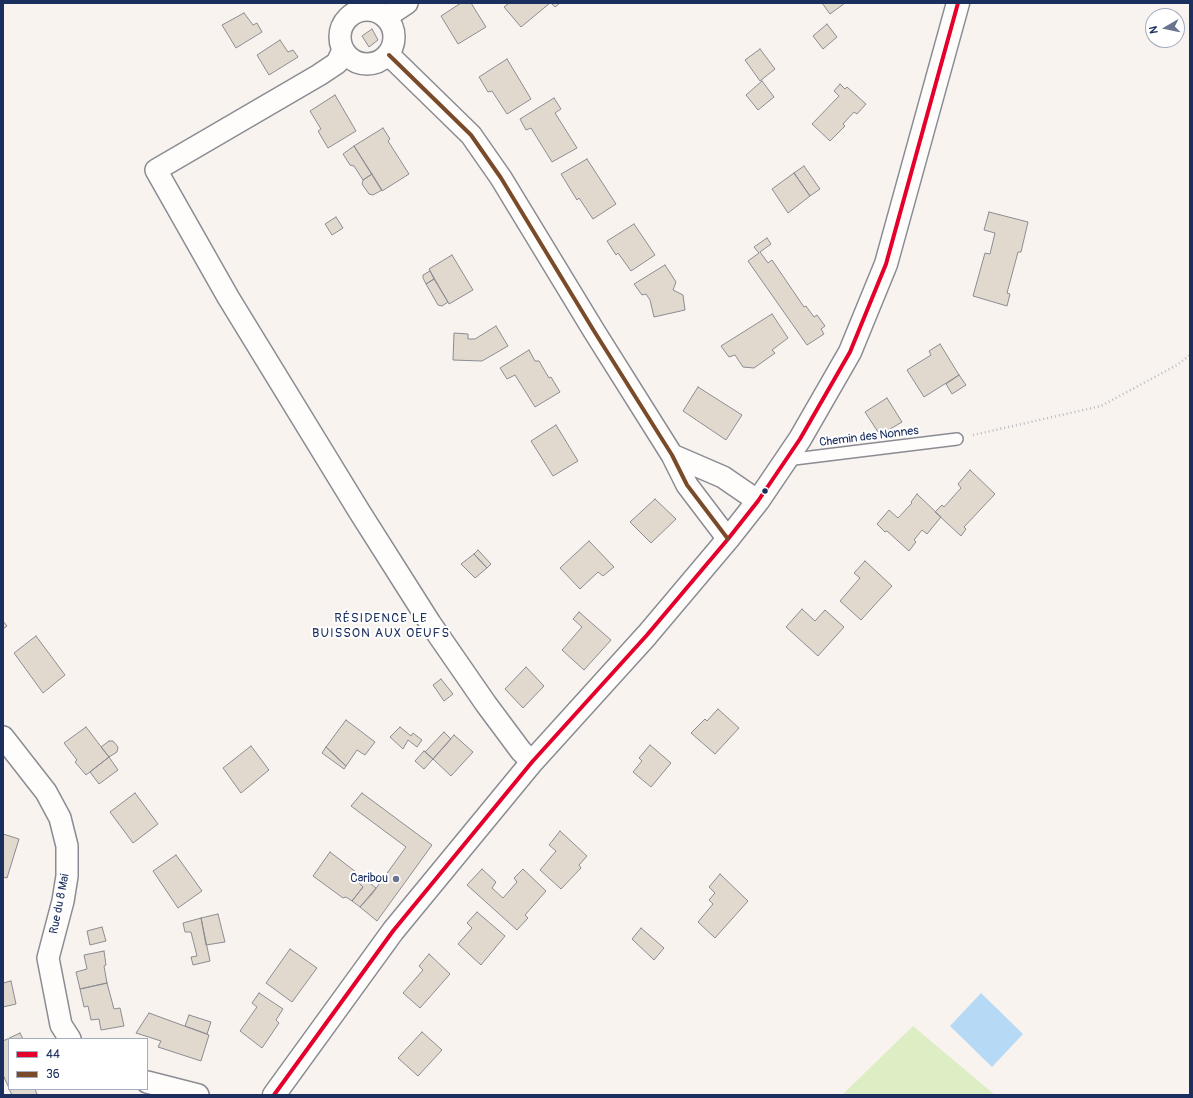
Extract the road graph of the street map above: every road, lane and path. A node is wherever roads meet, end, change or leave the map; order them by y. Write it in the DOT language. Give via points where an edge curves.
graph roads {
  1 [pos="407,3"];
  2 [pos="958,3"];
  3 [pos="386,17"];
  4 [pos="343,50"];
  5 [pos="389,55"];
  6 [pos="1190,355"];
  7 [pos="957,439"];
  8 [pos="672,455"];
  9 [pos="786,460"];
  10 [pos="758,501"];
  11 [pos="728,539"];
  12 [pos="3,737"];
  13 [pos="532,762"];
  14 [pos="69,1038"];
  15 [pos="148,1082"];
  16 [pos="198,1095"];
  17 [pos="274,1095"];
  1 -- 3 [label="street"];
  2 -- 9 [label="main road" via="886,264 850,352"];
  3 -- 4 [label="street" via="369,10 351,15 340,31"];
  3 -- 5 [label="street" via="392,24 395,40"];
  4 -- 5 [label="street" via="349,58 359,64 370,65 380,62"];
  4 -- 13 [label="street" via="337,63 319,75 156,170 228,297 430,623 486,704"];
  5 -- 8 [label="street" via="471,134 501,178"];
  6 -- 7 [label="path" via="1177,365 1101,406"];
  7 -- 9 [label="lane, Chemin des Nonnes"];
  8 -- 10 [label="street" via="723,477"];
  8 -- 11 [label="street" via="687,486"];
  9 -- 10 [label="main road"];
  10 -- 11 [label="main road"];
  11 -- 13 [label="main road" via="647,635"];
  12 -- 14 [label="street, Rue du 8 Mai" via="46,792 60,818 67,846 67,876 63,901 48,958 61,1025"];
  13 -- 17 [label="main road" via="393,931"];
  15 -- 16 [label="street"];
}
